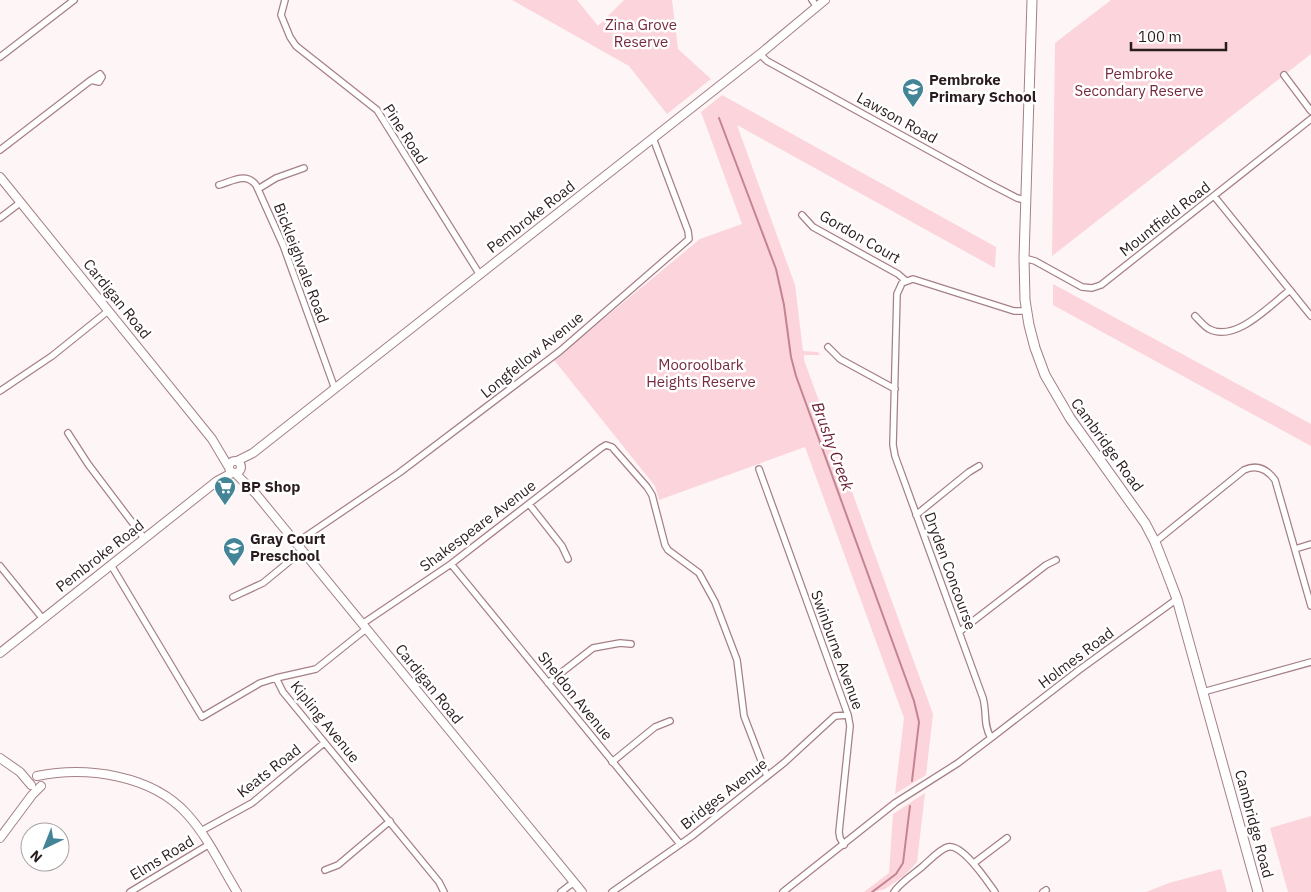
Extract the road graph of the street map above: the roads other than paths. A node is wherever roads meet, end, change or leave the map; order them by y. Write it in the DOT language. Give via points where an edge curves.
graph roads {
  1 [pos="74,0"];
  2 [pos="285,0"];
  3 [pos="826,0"];
  4 [pos="1032,0"];
  5 [pos="814,3"];
  6 [pos="760,54"];
  7 [pos="0,57"];
  8 [pos="1284,75"];
  9 [pos="91,80"];
  10 [pos="1311,111"];
  11 [pos="1311,119"];
  12 [pos="654,138"];
  13 [pos="0,150"];
  14 [pos="304,168"];
  15 [pos="0,177"];
  16 [pos="220,185"];
  17 [pos="258,189"];
  18 [pos="1214,196"];
  19 [pos="1025,200"];
  20 [pos="21,202"];
  21 [pos="802,215"];
  22 [pos="0,218"];
  23 [pos="1024,258"];
  24 [pos="480,275"];
  25 [pos="906,281"];
  26 [pos="1290,290"];
  27 [pos="108,311"];
  28 [pos="1027,311"];
  29 [pos="1194,316"];
  30 [pos="1311,316"];
  31 [pos="828,347"];
  32 [pos="335,388"];
  33 [pos="895,389"];
  34 [pos="0,391"];
  35 [pos="68,433"];
  36 [pos="979,466"];
  37 [pos="235,468"];
  38 [pos="759,469"];
  39 [pos="529,504"];
  40 [pos="916,515"];
  41 [pos="144,538"];
  42 [pos="1155,542"];
  43 [pos="296,543"];
  44 [pos="1311,544"];
  45 [pos="1296,549"];
  46 [pos="302,551"];
  47 [pos="568,559"];
  48 [pos="1056,560"];
  49 [pos="451,564"];
  50 [pos="111,565"];
  51 [pos="0,566"];
  52 [pos="233,597"];
  53 [pos="1177,599"];
  54 [pos="1311,606"];
  55 [pos="43,619"];
  56 [pos="364,626"];
  57 [pos="959,632"];
  58 [pos="631,644"];
  59 [pos="0,653"];
  60 [pos="1311,662"];
  61 [pos="276,678"];
  62 [pos="548,683"];
  63 [pos="1203,692"];
  64 [pos="848,715"];
  65 [pos="670,722"];
  66 [pos="991,738"];
  67 [pos="324,743"];
  68 [pos="0,758"];
  69 [pos="612,762"];
  70 [pos="20,772"];
  71 [pos="51,773"];
  72 [pos="36,776"];
  73 [pos="767,776"];
  74 [pos="31,785"];
  75 [pos="41,785"];
  76 [pos="32,795"];
  77 [pos="390,821"];
  78 [pos="201,831"];
  79 [pos="0,838"];
  80 [pos="1007,838"];
  81 [pos="680,844"];
  82 [pos="844,844"];
  83 [pos="208,845"];
  84 [pos="974,863"];
  85 [pos="325,870"];
  86 [pos="574,882"];
  87 [pos="130,892"];
  88 [pos="237,892"];
  89 [pos="444,892"];
  90 [pos="561,892"];
  91 [pos="582,892"];
  92 [pos="612,892"];
  93 [pos="783,892"];
  94 [pos="894,892"];
  95 [pos="995,892"];
  96 [pos="1258,892"];
  1 -- 7 [label="street"];
  2 -- 24 [label="street, Pine Road" via="281,15 296,46 377,110"];
  3 -- 5 [label="street, Pembroke Road"];
  4 -- 19 [label="main road, Cambridge Road"];
  5 -- 6 [label="street, Pembroke Road"];
  6 -- 12 [label="street, Pembroke Road"];
  6 -- 19 [label="street, Lawson Road" via="767,61 990,184"];
  8 -- 10 [label="street"];
  9 -- 13 [label="street"];
  11 -- 18 [label="street, Mountfield Road"];
  12 -- 24 [label="street, Pembroke Road"];
  12 -- 43 [label="street, Longfellow Avenue" via="689,239 560,351 400,474"];
  14 -- 17 [label="street" via="276,178"];
  15 -- 20 [label="street, Cardigan Road"];
  16 -- 17 [label="street, Bickleighvale Road" via="244,177 252,180"];
  17 -- 32 [label="street, Bickleighvale Road" via="283,244"];
  18 -- 23 [label="street, Mountfield Road" via="1101,285 1092,288 1082,287"];
  18 -- 26 [label="street"];
  19 -- 23 [label="main road, Cambridge Road"];
  20 -- 22 [label="street"];
  20 -- 27 [label="street, Cardigan Road"];
  21 -- 25 [label="street, Gordon Court" via="813,227"];
  23 -- 28 [label="main road, Cambridge Road"];
  24 -- 32 [label="street, Pembroke Road"];
  25 -- 28 [label="street" via="917,280 1014,311"];
  25 -- 33 [label="street, Dryden Concourse" via="897,294"];
  26 -- 29 [label="street" via="1244,326 1231,331 1218,332 1208,328"];
  26 -- 30 [label="street"];
  27 -- 34 [label="street" via="52,356"];
  27 -- 37 [label="street, Cardigan Road"];
  28 -- 42 [label="main road, Cambridge Road" via="1038,359 1059,401 1133,504"];
  31 -- 33 [label="street" via="840,360"];
  32 -- 37 [label="street, Pembroke Road"];
  33 -- 40 [label="street, Dryden Concourse" via="893,450"];
  35 -- 41 [label="street"];
  36 -- 40 [label="street"];
  37 -- 41 [label="street, Pembroke Road"];
  37 -- 43 [label="street, Cardigan Road"];
  38 -- 64 [label="street, Swinburne Avenue"];
  39 -- 47 [label="street" via="562,546"];
  39 -- 49 [label="street, Shakespeare Avenue"];
  39 -- 73 [label="street, Shakespeare Avenue" via="606,445 619,453 652,495 668,550 699,573 715,602 736,660 744,716"];
  40 -- 57 [label="street, Dryden Concourse"];
  41 -- 50 [label="street, Pembroke Road"];
  42 -- 45 [label="street" via="1251,467 1269,472 1275,480"];
  42 -- 53 [label="main road, Cambridge Road"];
  43 -- 46 [label="street, Cardigan Road"];
  44 -- 45 [label="street"];
  45 -- 54 [label="street"];
  46 -- 52 [label="street" via="262,583"];
  46 -- 56 [label="street, Cardigan Road"];
  48 -- 57 [label="street"];
  49 -- 56 [label="street, Shakespeare Avenue"];
  49 -- 62 [label="street, Sheldon Avenue"];
  50 -- 55 [label="street, Pembroke Road"];
  50 -- 61 [label="street, Kipling Avenue" via="202,717 260,683"];
  51 -- 55 [label="street"];
  53 -- 63 [label="main road, Cambridge Road"];
  53 -- 66 [label="street, Holmes Road"];
  55 -- 59 [label="street, Pembroke Road"];
  56 -- 61 [label="street, Shakespeare Avenue" via="316,669"];
  56 -- 86 [label="street, Cardigan Road"];
  57 -- 66 [label="street, Dryden Concourse" via="983,698 985,725"];
  58 -- 62 [label="street" via="593,648"];
  60 -- 63 [label="street"];
  61 -- 67 [label="street, Kipling Avenue" via="282,692"];
  62 -- 69 [label="street, Sheldon Avenue"];
  63 -- 96 [label="main road, Cambridge Road"];
  64 -- 73 [label="street, Bridges Avenue" via="835,716"];
  64 -- 82 [label="street, Swinburne Avenue" via="850,726 839,832"];
  65 -- 69 [label="street" via="655,727"];
  66 -- 82 [label="street" via="900,800"];
  67 -- 77 [label="street, Kipling Avenue"];
  67 -- 78 [label="street, Keats Road" via="252,803"];
  68 -- 70 [label="street"];
  69 -- 81 [label="street, Sheldon Avenue"];
  70 -- 72 [label="street"];
  70 -- 74 [label="street"];
  71 -- 72 [label="street"];
  71 -- 75 [label="street"];
  71 -- 78 [label="street" via="100,774 150,788 171,799"];
  72 -- 74 [label="street" via="30,780"];
  72 -- 75 [label="street" via="42,779"];
  73 -- 81 [label="street, Bridges Avenue"];
  74 -- 75 [label="street" via="35,788"];
  74 -- 76 [label="street"];
  75 -- 76 [label="street"];
  76 -- 79 [label="street"];
  77 -- 85 [label="street" via="338,864"];
  77 -- 89 [label="street, Kipling Avenue" via="440,882"];
  78 -- 83 [label="street"];
  80 -- 84 [label="street"];
  81 -- 92 [label="street, Bridges Avenue"];
  82 -- 93 [label="street"];
  83 -- 87 [label="street, Elms Road"];
  83 -- 88 [label="street"];
  84 -- 94 [label="street" via="958,849 948,847"];
  84 -- 95 [label="street"];
  86 -- 90 [label="street"];
  86 -- 91 [label="street, Cardigan Road"];
}
